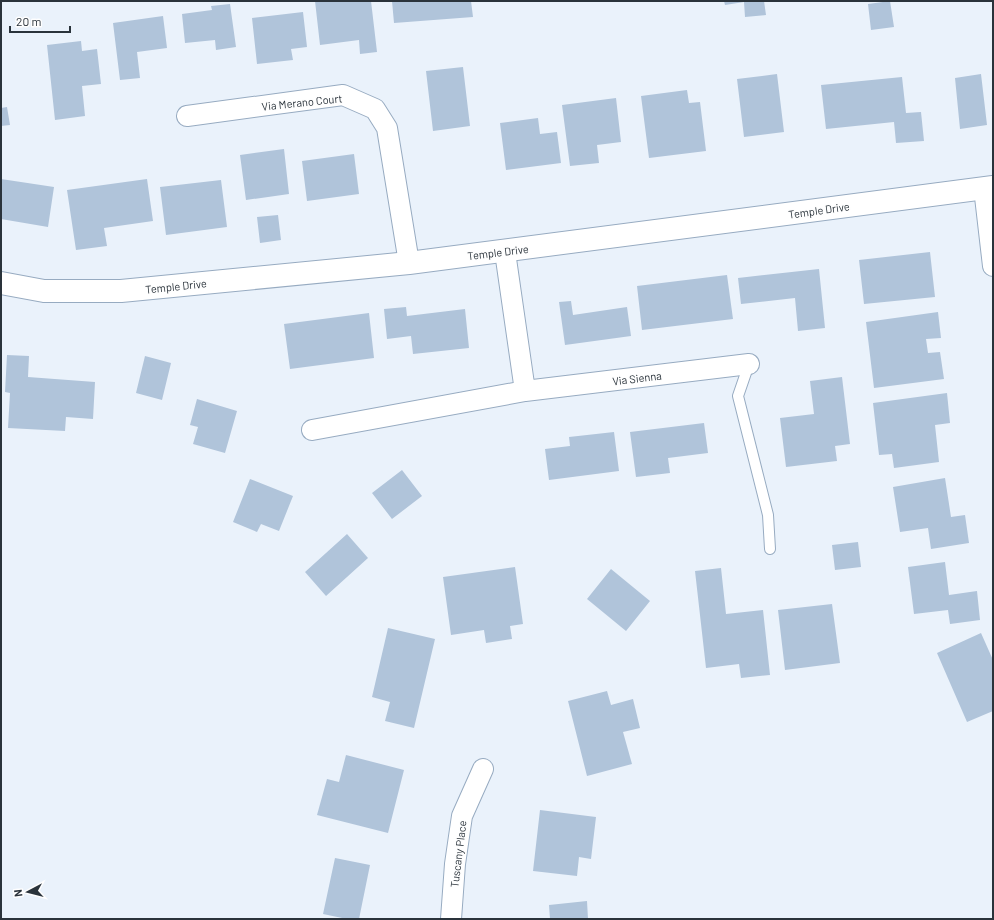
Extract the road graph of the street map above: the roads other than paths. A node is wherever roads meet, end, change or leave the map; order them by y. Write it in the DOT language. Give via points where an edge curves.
graph roads {
  1 [pos="187,116"];
  2 [pos="988,187"];
  3 [pos="505,252"];
  4 [pos="409,264"];
  5 [pos="993,266"];
  6 [pos="1,283"];
  7 [pos="749,364"];
  8 [pos="525,391"];
  9 [pos="312,430"];
  10 [pos="770,549"];
  11 [pos="482,769"];
  12 [pos="451,919"];
  1 -- 4 [label="street, Via Merano Court" via="343,95 375,109 387,128"];
  2 -- 3 [label="street, Temple Drive"];
  2 -- 5 [label="street"];
  3 -- 4 [label="street, Temple Drive"];
  3 -- 8 [label="street"];
  4 -- 6 [label="street, Temple Drive" via="121,291 44,291"];
  7 -- 8 [label="street, Via Sienna"];
  7 -- 10 [label="lane" via="738,396 768,515"];
  8 -- 9 [label="street, Via Sienna"];
  11 -- 12 [label="street, Tuscany Place" via="462,816"];
}
